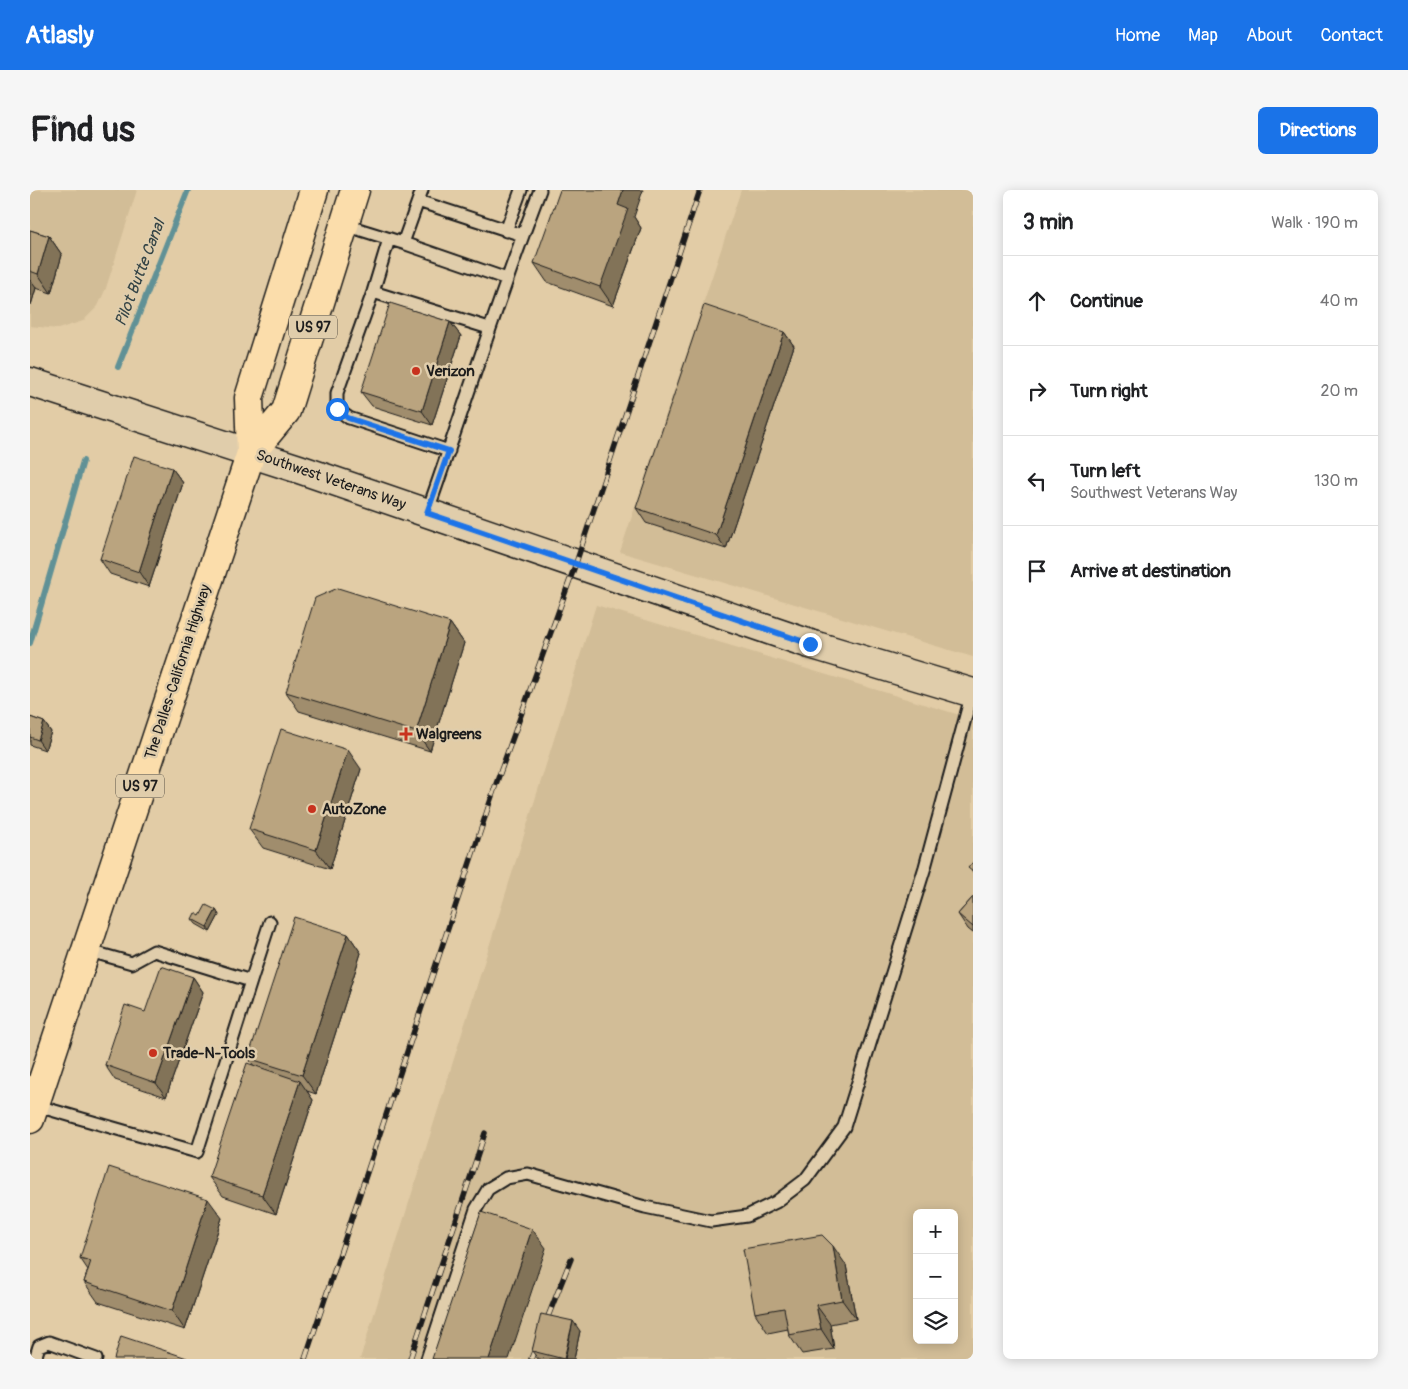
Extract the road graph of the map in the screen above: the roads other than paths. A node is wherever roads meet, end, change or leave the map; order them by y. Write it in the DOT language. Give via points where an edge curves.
graph roads {
  1 [pos="314,190"];
  2 [pos="355,190"];
  3 [pos="521,190"];
  4 [pos="540,190"];
  5 [pos="420,196"];
  6 [pos="345,225"];
  7 [pos="506,231"];
  8 [pos="522,235"];
  9 [pos="389,239"];
  10 [pos="403,243"];
  11 [pos="508,278"];
  12 [pos="373,292"];
  13 [pos="489,328"];
  14 [pos="30,382"];
  15 [pos="449,451"];
  16 [pos="251,454"];
  17 [pos="427,513"];
  18 [pos="972,693"];
  19 [pos="270,922"];
  20 [pos="86,950"];
  21 [pos="251,981"];
  22 [pos="32,1112"];
  23 [pos="35,1359"];
  24 [pos="96,1359"];
  25 [pos="427,1359"];
  1 -- 16 [label="highway, The Dalles-California Highway / US 97" via="249,398"];
  2 -- 6 [label="highway, The Dalles-California Highway / US 97"];
  3 -- 7 [label="lane"];
  4 -- 8 [label="lane"];
  5 -- 7 [label="lane"];
  5 -- 10 [label="lane"];
  6 -- 9 [label="lane"];
  6 -- 16 [label="highway, The Dalles-California Highway / US 97" via="286,411"];
  7 -- 8 [label="lane"];
  8 -- 11 [label="lane"];
  9 -- 10 [label="lane"];
  9 -- 12 [label="lane"];
  10 -- 11 [label="lane"];
  11 -- 13 [label="lane"];
  12 -- 13 [label="lane"];
  12 -- 15 [label="lane" via="337,394 337,409 348,418"];
  13 -- 15 [label="lane"];
  14 -- 16 [label="main road, Southwest Veterans Way"];
  15 -- 17 [label="lane"];
  16 -- 17 [label="main road, Southwest Veterans Way"];
  16 -- 20 [label="highway, The Dalles-California Highway / US 97"];
  17 -- 18 [label="main road, Southwest Veterans Way" via="810,644"];
  18 -- 25 [label="lane" via="925,867 844,1127 805,1180 776,1202 747,1216 711,1221 645,1207 528,1174 506,1178 488,1189 476,1209"];
  19 -- 21 [label="lane"];
  20 -- 21 [label="lane" via="132,963 154,951"];
  20 -- 22 [label="highway, The Dalles-California Highway / US 97"];
  21 -- 22 [label="lane" via="197,1152"];
  23 -- 24 [label="lane" via="40,1346 49,1342"];
}
